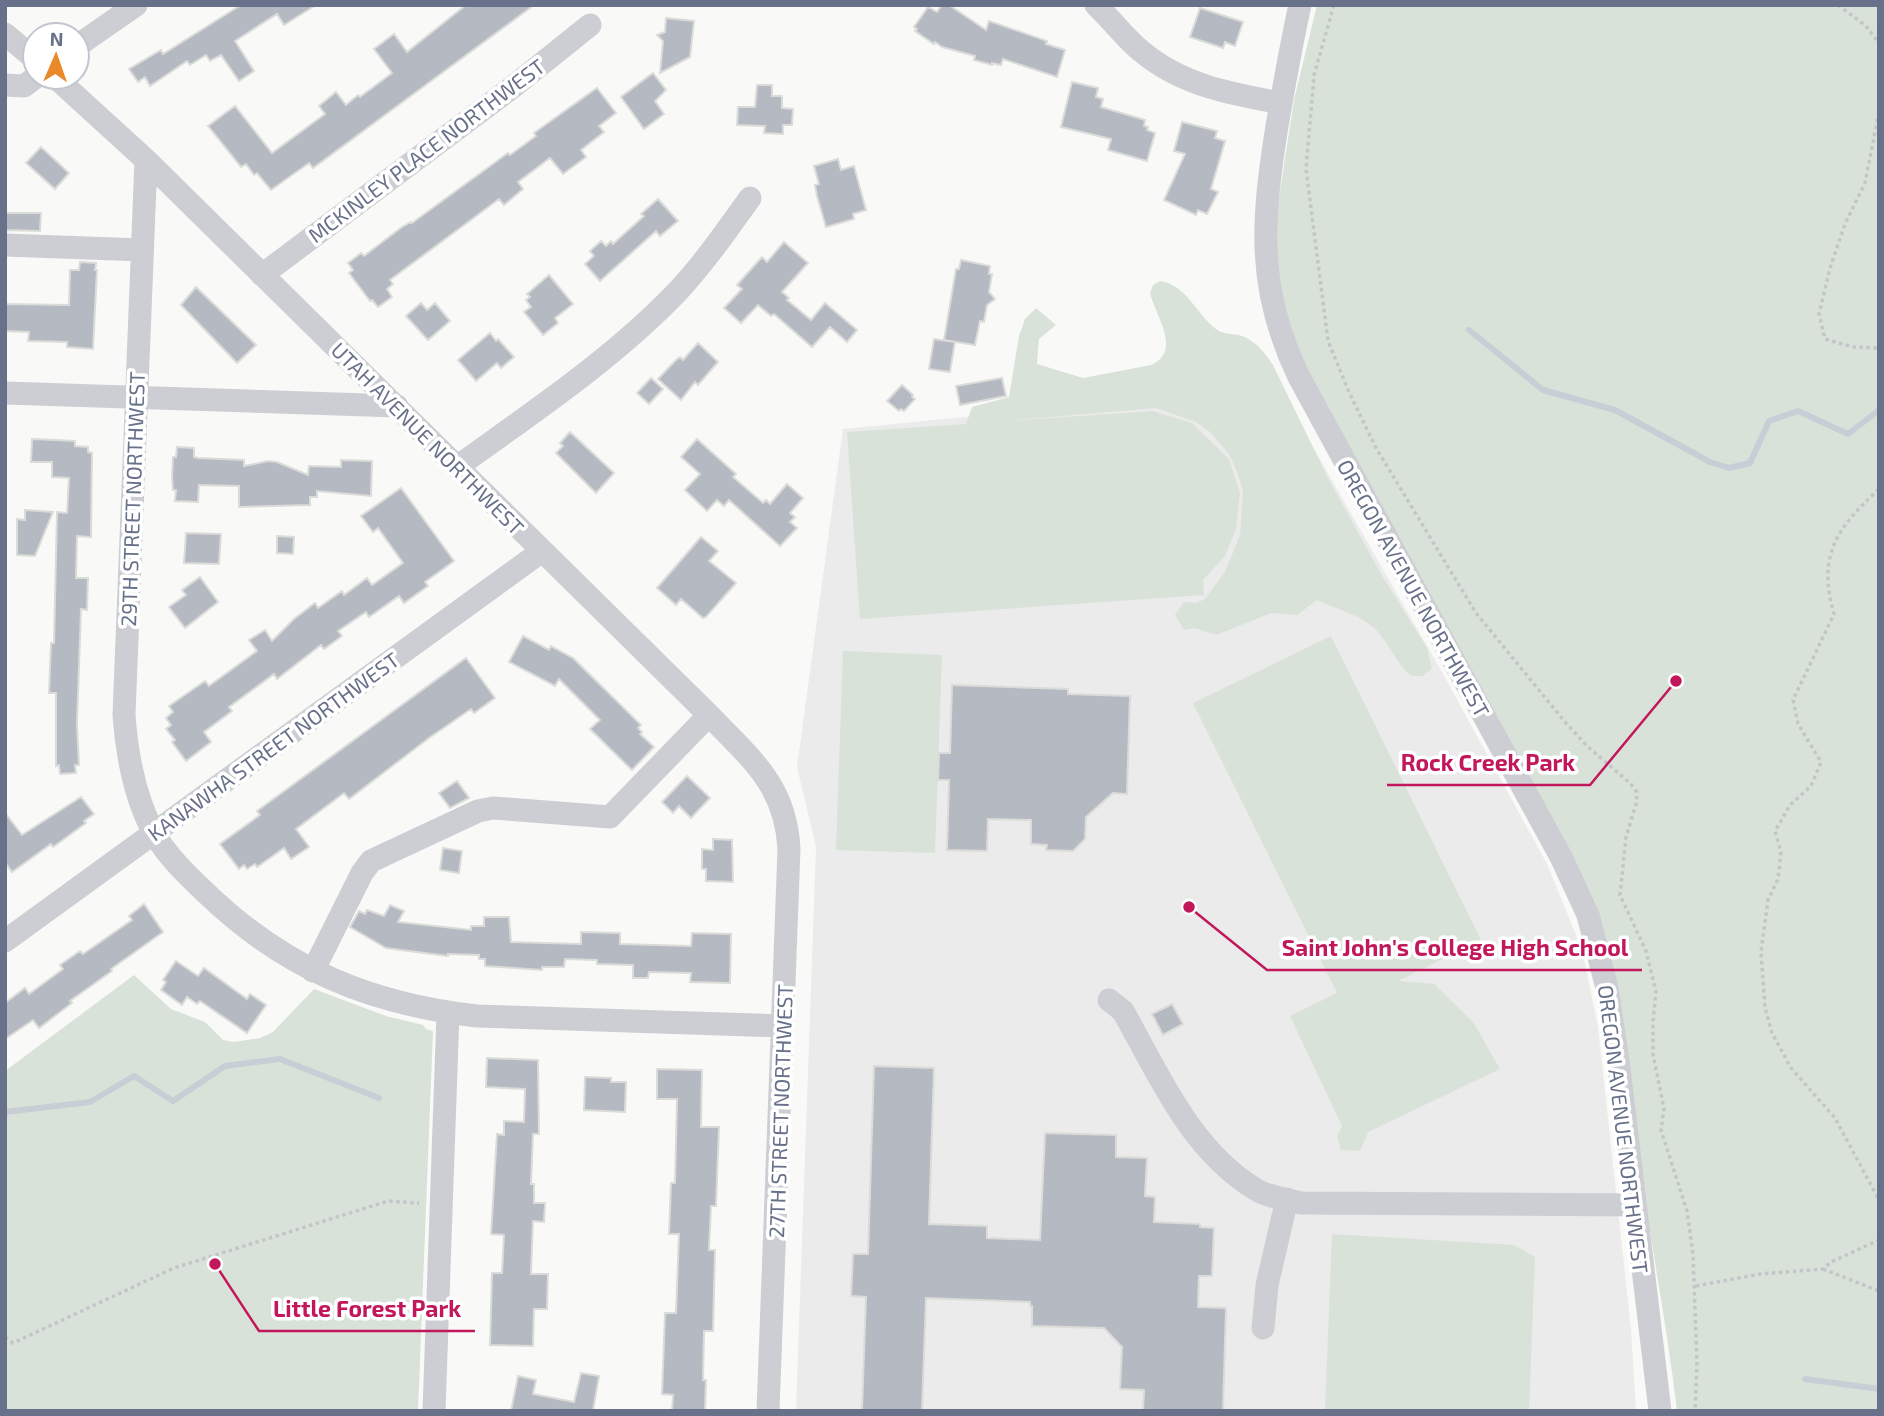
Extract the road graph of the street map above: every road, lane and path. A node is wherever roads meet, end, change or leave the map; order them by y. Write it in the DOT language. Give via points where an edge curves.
graph roads {
  1 [pos="136,5"];
  2 [pos="1096,5"];
  3 [pos="1300,5"];
  4 [pos="1334,5"];
  5 [pos="1838,5"];
  6 [pos="590,25"];
  7 [pos="5,34"];
  8 [pos="91,36"];
  9 [pos="1879,43"];
  10 [pos="21,48"];
  11 [pos="70,91"];
  12 [pos="1281,103"];
  13 [pos="1879,112"];
  14 [pos="146,160"];
  15 [pos="750,198"];
  16 [pos="5,245"];
  17 [pos="142,250"];
  18 [pos="262,275"];
  19 [pos="1879,348"];
  20 [pos="5,393"];
  21 [pos="136,398"];
  22 [pos="397,407"];
  23 [pos="457,467"];
  24 [pos="1879,489"];
  25 [pos="542,551"];
  26 [pos="709,715"];
  27 [pos="784,811"];
  28 [pos="154,833"];
  29 [pos="5,942"];
  30 [pos="313,971"];
  31 [pos="1109,1000"];
  32 [pos="449,1013"];
  33 [pos="783,1026"];
  34 [pos="1287,1199"];
  35 [pos="1879,1200"];
  36 [pos="442,1204"];
  37 [pos="1635,1205"];
  38 [pos="1879,1240"];
  39 [pos="1823,1269"];
  40 [pos="1696,1286"];
  41 [pos="1879,1291"];
  42 [pos="1263,1328"];
  43 [pos="5,1337"];
  44 [pos="434,1411"];
  45 [pos="768,1411"];
  46 [pos="1660,1411"];
  47 [pos="1695,1411"];
  1 -- 8 [label="street"];
  2 -- 12 [label="street" via="1137,48 1173,74 1233,95"];
  3 -- 12 [label="street, OREGON AVENUE NORTHWEST"];
  4 -- 40 [label="path" via="1314,75 1306,169 1328,341 1376,448 1476,613 1565,722 1637,792 1626,837 1620,895 1646,951 1656,992 1653,1054 1664,1109 1661,1130 1687,1212"];
  5 -- 9 [label="path" via="1866,26"];
  6 -- 18 [label="street, MCKINLEY PLACE NORTHWEST"];
  7 -- 10 [label="street"];
  11 -- 14 [label="street, UTAH AVENUE NORTHWEST"];
  12 -- 37 [label="street, OREGON AVENUE NORTHWEST" via="1265,238 1270,292 1281,337 1583,902 1607,988"];
  13 -- 19 [label="path" via="1865,183 1845,224 1819,314 1825,339"];
  14 -- 17 [label="street, 29TH STREET NORTHWEST"];
  14 -- 18 [label="street, UTAH AVENUE NORTHWEST"];
  15 -- 23 [label="street" via="705,260 645,323"];
  16 -- 17 [label="street"];
  17 -- 21 [label="street, 29TH STREET NORTHWEST"];
  18 -- 22 [label="street, UTAH AVENUE NORTHWEST"];
  20 -- 21 [label="street"];
  21 -- 22 [label="street"];
  21 -- 28 [label="street, 29TH STREET NORTHWEST" via="124,715 129,760"];
  22 -- 23 [label="street, UTAH AVENUE NORTHWEST"];
  23 -- 25 [label="street, UTAH AVENUE NORTHWEST"];
  24 -- 35 [label="path" via="1850,516 1831,552 1827,591 1834,614 1793,700 1798,724 1821,762 1811,786 1790,805 1775,831 1781,852 1778,879 1769,900 1761,952 1765,1008 1772,1033 1791,1068 1835,1118"];
  25 -- 26 [label="street, UTAH AVENUE NORTHWEST"];
  25 -- 28 [label="street, KANAWHA STREET NORTHWEST"];
  26 -- 27 [label="street, UTAH AVENUE NORTHWEST" via="761,769"];
  26 -- 30 [label="street" via="611,817 493,808 371,861"];
  27 -- 33 [label="street, 27TH STREET NORTHWEST" via="789,849"];
  28 -- 29 [label="street, KANAWHA STREET NORTHWEST"];
  28 -- 30 [label="street, 29TH STREET NORTHWEST" via="170,857 233,918"];
  30 -- 32 [label="street, 29TH STREET NORTHWEST" via="361,992"];
  31 -- 34 [label="street" via="1123,1012 1184,1119 1220,1163 1257,1191"];
  32 -- 33 [label="street, 29TH STREET NORTHWEST" via="512,1019"];
  32 -- 36 [label="street"];
  33 -- 45 [label="street, 27TH STREET NORTHWEST"];
  34 -- 37 [label="street" via="1301,1203"];
  34 -- 42 [label="street" via="1267,1285"];
  36 -- 43 [label="path" via="388,1201 289,1230 174,1268 13,1343"];
  36 -- 44 [label="street"];
  37 -- 46 [label="street, OREGON AVENUE NORTHWEST"];
  38 -- 39 [label="path"];
  39 -- 40 [label="path"];
  39 -- 41 [label="path"];
  40 -- 47 [label="path"];
}
